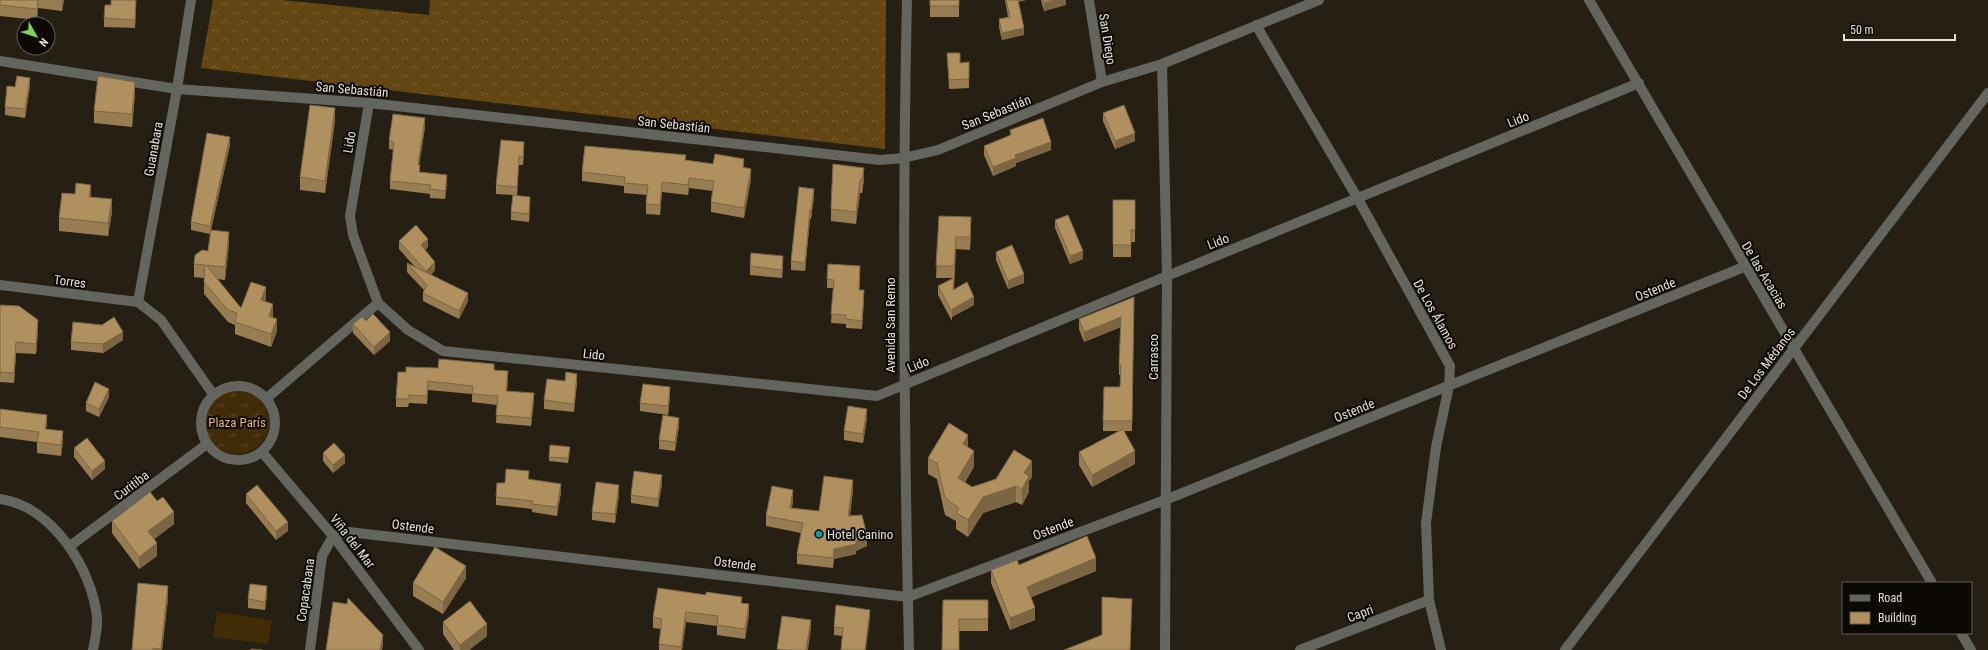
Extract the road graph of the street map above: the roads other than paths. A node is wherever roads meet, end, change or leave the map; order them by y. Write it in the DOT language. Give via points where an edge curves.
graph roads {
  1 [pos="191,0"];
  2 [pos="907,0"];
  3 [pos="1089,0"];
  4 [pos="1319,0"];
  5 [pos="1589,0"];
  6 [pos="1256,26"];
  7 [pos="0,61"];
  8 [pos="1162,64"];
  9 [pos="1102,82"];
  10 [pos="1639,83"];
  11 [pos="177,89"];
  12 [pos="1988,93"];
  13 [pos="369,103"];
  14 [pos="903,158"];
  15 [pos="1358,199"];
  16 [pos="1744,267"];
  17 [pos="1167,276"];
  18 [pos="0,285"];
  19 [pos="138,302"];
  20 [pos="378,303"];
  21 [pos="1794,348"];
  22 [pos="903,384"];
  23 [pos="1449,386"];
  24 [pos="213,394"];
  25 [pos="267,398"];
  26 [pos="207,444"];
  27 [pos="262,452"];
  28 [pos="0,499"];
  29 [pos="1165,500"];
  30 [pos="334,536"];
  31 [pos="70,546"];
  32 [pos="1931,582"];
  33 [pos="908,597"];
  34 [pos="1429,600"];
  35 [pos="1962,634"];
  36 [pos="94,650"];
  37 [pos="310,650"];
  38 [pos="419,650"];
  39 [pos="909,650"];
  40 [pos="1165,650"];
  41 [pos="1300,650"];
  42 [pos="1441,650"];
  43 [pos="1565,650"];
  44 [pos="1971,650"];
  1 -- 11 [label="street, Guanabara"];
  2 -- 14 [label="street, Avenida San Remo"];
  3 -- 9 [label="street, San Diego"];
  4 -- 6 [label="street, San Sebastián"];
  5 -- 10 [label="street, De las Acacias"];
  6 -- 8 [label="street, San Sebastián"];
  6 -- 15 [label="street, De Los Álamos"];
  7 -- 11 [label="street, San Sebastián"];
  8 -- 9 [label="street, San Sebastián"];
  8 -- 17 [label="street, Carrasco"];
  9 -- 14 [label="street, San Sebastián" via="938,150"];
  10 -- 15 [label="street, Lido"];
  10 -- 16 [label="street, De las Acacias"];
  11 -- 13 [label="street, San Sebastián"];
  11 -- 19 [label="street, Guanabara"];
  12 -- 21 [label="street, De Los Médanos"];
  13 -- 14 [label="street, San Sebastián" via="880,160"];
  13 -- 20 [label="street, Lido" via="350,216 353,235"];
  14 -- 22 [label="street, Avenida San Remo"];
  15 -- 17 [label="street, Lido"];
  15 -- 23 [label="street, De Los Álamos" via="1450,366"];
  16 -- 21 [label="street, De las Acacias"];
  16 -- 23 [label="street, Ostende"];
  17 -- 22 [label="street, Lido"];
  17 -- 29 [label="street, Carrasco"];
  18 -- 19 [label="street, Torres"];
  19 -- 24 [label="street" via="161,320"];
  20 -- 22 [label="street, Lido" via="408,330 443,351 877,396"];
  20 -- 25 [label="street"];
  21 -- 32 [label="street, De las Acacias"];
  21 -- 43 [label="street, De Los Médanos"];
  22 -- 33 [label="street, Avenida San Remo"];
  23 -- 29 [label="street, Ostende"];
  23 -- 34 [label="street, De Los Álamos" via="1436,447 1426,523"];
  24 -- 25 [label="street" via="235,385 258,390"];
  24 -- 26 [label="street" via="206,402 200,423"];
  25 -- 27 [label="street" via="273,408 275,426 270,442"];
  26 -- 27 [label="street" via="215,453 226,459 251,458"];
  26 -- 31 [label="street, Curitiba"];
  27 -- 30 [label="street, Viña del Mar"];
  28 -- 31 [label="street" via="22,506 38,516"];
  29 -- 33 [label="street, Ostende"];
  29 -- 40 [label="street, Carrasco"];
  30 -- 33 [label="street, Ostende" via="349,532"];
  30 -- 37 [label="street, Copacabana" via="322,556"];
  30 -- 38 [label="street, Viña del Mar"];
  31 -- 36 [label="street" via="89,583 98,618"];
  33 -- 39 [label="street, Avenida San Remo"];
  34 -- 41 [label="street, Capri"];
  34 -- 42 [label="street, De Los Álamos"];
  35 -- 44 [label="street"];
}
